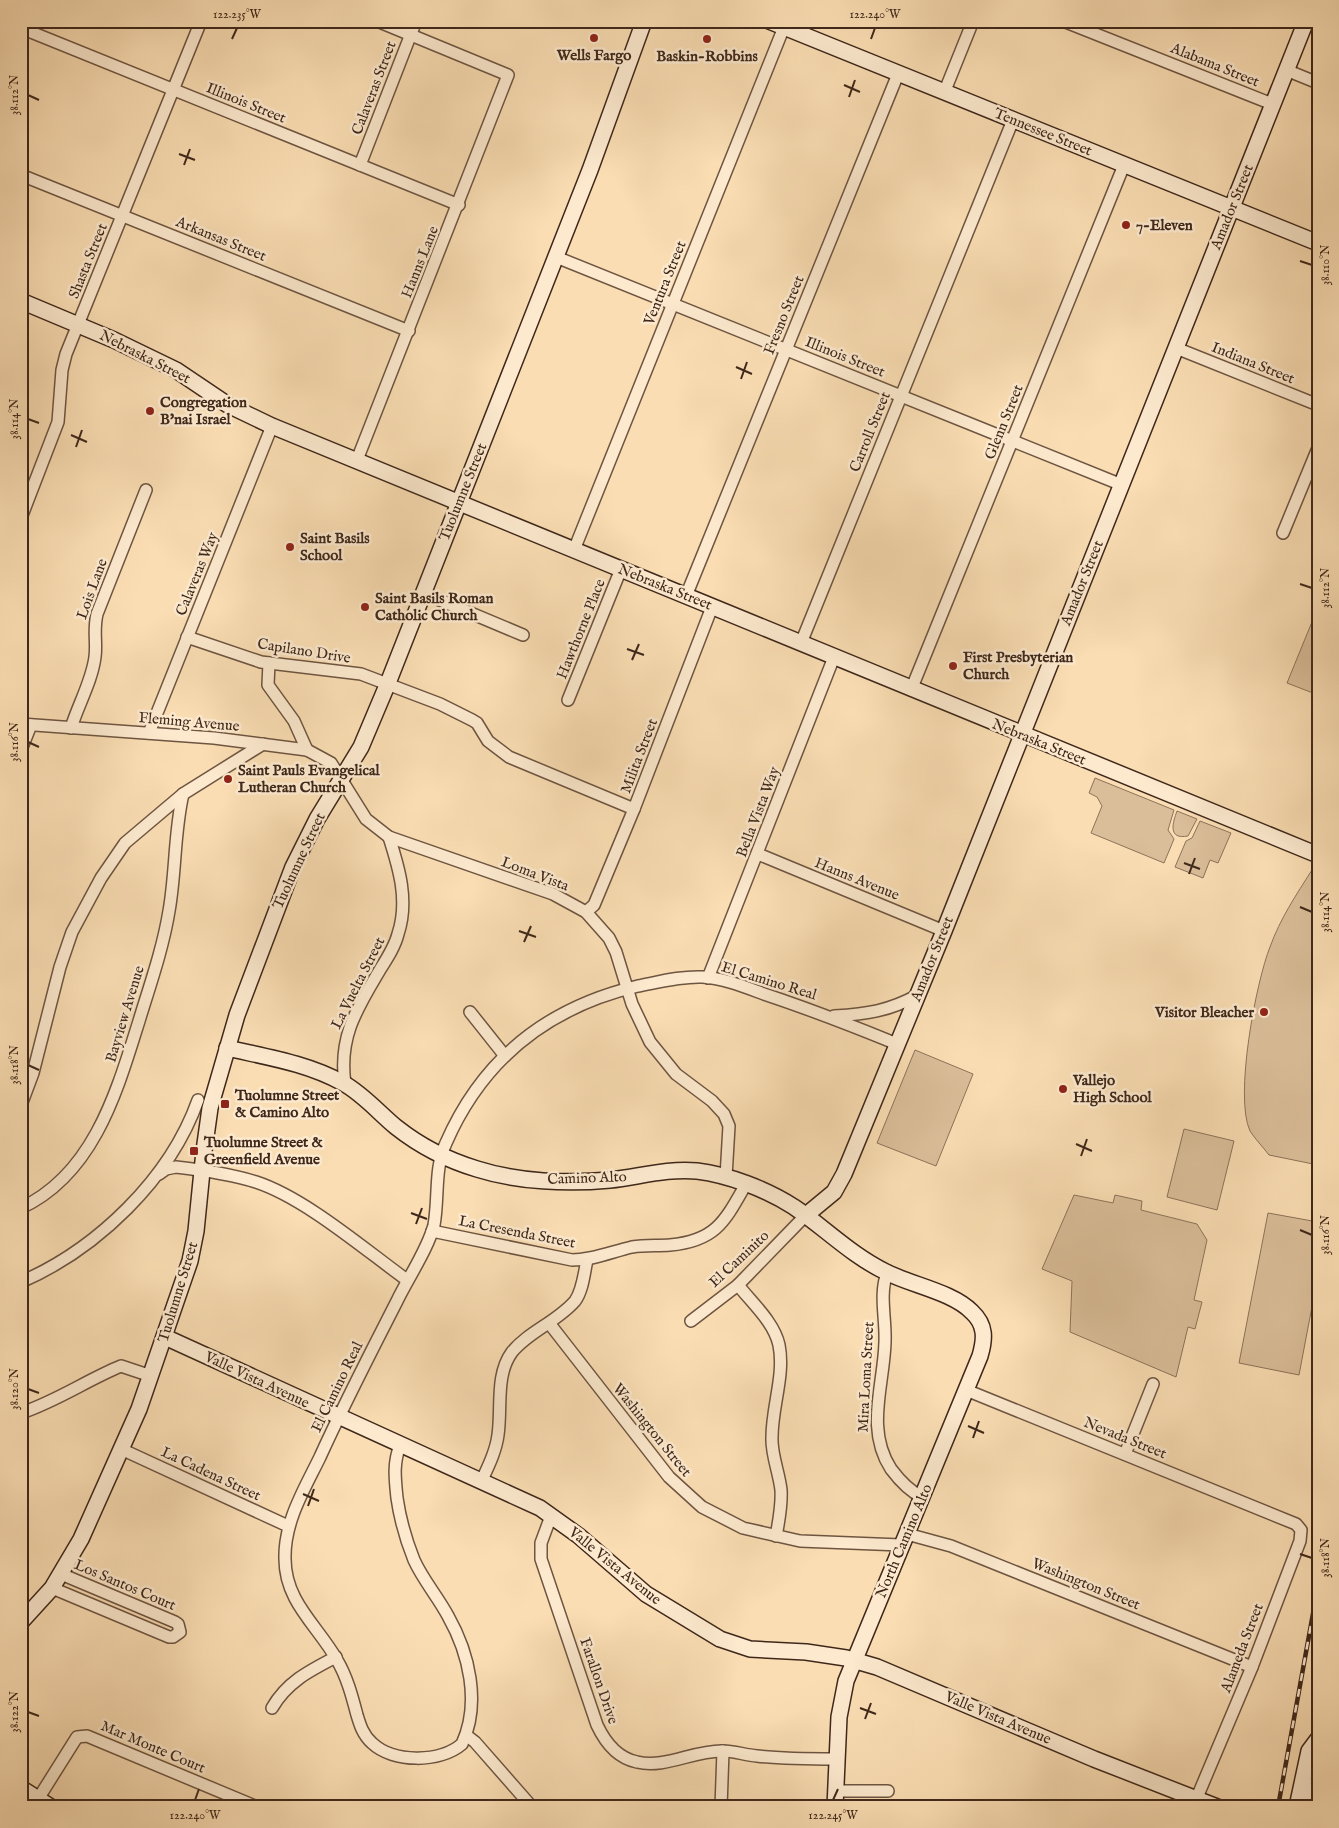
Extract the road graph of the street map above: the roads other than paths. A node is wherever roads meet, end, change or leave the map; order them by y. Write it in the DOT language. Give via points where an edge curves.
graph roads {
  1 [pos="201,21"];
  2 [pos="377,21"];
  3 [pos="416,21"];
  4 [pos="644,21"];
  5 [pos="769,21"];
  6 [pos="973,21"];
  7 [pos="1064,21"];
  8 [pos="1306,21"];
  9 [pos="784,27"];
  10 [pos="21,28"];
  11 [pos="411,35"];
  12 [pos="1286,70"];
  13 [pos="898,74"];
  14 [pos="1318,83"];
  15 [pos="173,90"];
  16 [pos="944,93"];
  17 [pos="1272,104"];
  18 [pos="1013,120"];
  19 [pos="360,165"];
  20 [pos="1124,165"];
  21 [pos="21,175"];
  22 [pos="459,205"];
  23 [pos="1231,208"];
  24 [pos="122,216"];
  25 [pos="1318,243"];
  26 [pos="556,256"];
  27 [pos="21,301"];
  28 [pos="673,304"];
  29 [pos="78,325"];
  30 [pos="409,331"];
  31 [pos="1176,348"];
  32 [pos="786,350"];
  33 [pos="901,396"];
  34 [pos="1318,405"];
  35 [pos="272,426"];
  36 [pos="1012,441"];
  37 [pos="1318,448"];
  38 [pos="357,460"];
  39 [pos="1122,485"];
  40 [pos="146,490"];
  41 [pos="459,502"];
  42 [pos="21,518"];
  43 [pos="1283,533"];
  44 [pos="574,550"];
  45 [pos="621,569"];
  46 [pos="423,593"];
  47 [pos="686,596"];
  48 [pos="712,607"];
  49 [pos="523,635"];
  50 [pos="187,637"];
  51 [pos="801,643"];
  52 [pos="834,657"];
  53 [pos="269,663"];
  54 [pos="388,683"];
  55 [pos="911,690"];
  56 [pos="568,700"];
  57 [pos="26,724"];
  58 [pos="71,728"];
  59 [pos="149,733"];
  60 [pos="1021,735"];
  61 [pos="263,744"];
  62 [pos="21,750"];
  63 [pos="307,750"];
  64 [pos="341,779"];
  65 [pos="183,794"];
  66 [pos="634,809"];
  67 [pos="389,837"];
  68 [pos="758,854"];
  69 [pos="1318,855"];
  70 [pos="586,912"];
  71 [pos="944,931"];
  72 [pos="708,978"];
  73 [pos="628,989"];
  74 [pos="918,995"];
  75 [pos="470,1012"];
  76 [pos="830,1017"];
  77 [pos="897,1044"];
  78 [pos="227,1048"];
  79 [pos="505,1056"];
  80 [pos="345,1084"];
  81 [pos="198,1100"];
  82 [pos="21,1105"];
  83 [pos="441,1156"];
  84 [pos="202,1171"];
  85 [pos="159,1174"];
  86 [pos="726,1177"];
  87 [pos="746,1184"];
  88 [pos="21,1208"];
  89 [pos="805,1216"];
  90 [pos="432,1231"];
  91 [pos="587,1260"];
  92 [pos="887,1273"];
  93 [pos="407,1280"];
  94 [pos="21,1282"];
  95 [pos="738,1285"];
  96 [pos="947,1297"];
  97 [pos="691,1321"];
  98 [pos="549,1323"];
  99 [pos="165,1337"];
  100 [pos="151,1376"];
  101 [pos="1153,1384"];
  102 [pos="966,1390"];
  103 [pos="21,1413"];
  104 [pos="338,1417"];
  105 [pos="400,1445"];
  106 [pos="121,1450"];
  107 [pos="1125,1454"];
  108 [pos="482,1482"];
  109 [pos="922,1497"];
  110 [pos="1272,1515"];
  111 [pos="551,1516"];
  112 [pos="288,1526"];
  113 [pos="776,1536"];
  114 [pos="904,1540"];
  115 [pos="61,1574"];
  116 [pos="52,1588"];
  117 [pos="21,1622"];
  118 [pos="336,1657"];
  119 [pos="854,1661"];
  120 [pos="1252,1667"];
  121 [pos="272,1708"];
  122 [pos="466,1735"];
  123 [pos="1318,1739"];
  124 [pos="723,1751"];
  125 [pos="836,1758"];
  126 [pos="1318,1779"];
  127 [pos="21,1788"];
  128 [pos="836,1791"];
  129 [pos="888,1791"];
  130 [pos="35,1802"];
  131 [pos="1195,1802"];
  132 [pos="51,1807"];
  133 [pos="257,1807"];
  134 [pos="532,1807"];
  135 [pos="721,1807"];
  136 [pos="835,1807"];
  137 [pos="1217,1807"];
  138 [pos="1297,1807"];
  139 [pos="1312,1807"];
  1 -- 15 [label="street, Shasta Street"];
  2 -- 11 [label="street"];
  3 -- 11 [label="street, Calaveras Street"];
  4 -- 26 [label="street, Tuolumne Street"];
  5 -- 9 [label="street, Tennessee Street"];
  6 -- 16 [label="street"];
  7 -- 17 [label="street, Alabama Street"];
  8 -- 12 [label="street, Amador Street"];
  9 -- 13 [label="street, Tennessee Street"];
  9 -- 28 [label="street, Ventura Street"];
  10 -- 15 [label="street, Illinois Street"];
  11 -- 19 [label="street, Calaveras Street"];
  11 -- 22 [label="street, Hanns Lane" via="508,75"];
  12 -- 14 [label="street"];
  12 -- 17 [label="street, Amador Street"];
  13 -- 16 [label="street, Tennessee Street"];
  13 -- 32 [label="street, Fresno Street"];
  15 -- 19 [label="street, Illinois Street"];
  15 -- 24 [label="street, Shasta Street"];
  16 -- 18 [label="street, Tennessee Street"];
  17 -- 23 [label="street, Amador Street"];
  18 -- 20 [label="street, Tennessee Street"];
  18 -- 33 [label="street, Carroll Street"];
  19 -- 22 [label="street, Illinois Street"];
  20 -- 23 [label="street, Tennessee Street"];
  20 -- 36 [label="street, Glenn Street"];
  21 -- 24 [label="street, Arkansas Street"];
  22 -- 30 [label="street, Hanns Lane"];
  23 -- 25 [label="street, Tennessee Street"];
  23 -- 31 [label="street, Amador Street"];
  24 -- 29 [label="street, Shasta Street"];
  24 -- 30 [label="street, Arkansas Street"];
  26 -- 28 [label="street, Illinois Street"];
  26 -- 41 [label="street, Tuolumne Street"];
  27 -- 29 [label="street, Nebraska Street"];
  28 -- 32 [label="street, Illinois Street"];
  28 -- 44 [label="street, Ventura Street"];
  29 -- 35 [label="street, Nebraska Street" via="176,370 228,405"];
  29 -- 42 [label="street, Shasta Street" via="62,370 58,422"];
  30 -- 38 [label="street, Hanns Lane"];
  31 -- 34 [label="street, Indiana Street"];
  31 -- 39 [label="street, Amador Street"];
  32 -- 33 [label="street, Illinois Street"];
  32 -- 47 [label="street, Fresno Street"];
  33 -- 36 [label="street, Illinois Street"];
  33 -- 51 [label="street, Carroll Street"];
  35 -- 38 [label="street, Nebraska Street"];
  35 -- 50 [label="street, Calaveras Way"];
  36 -- 39 [label="street, Illinois Street"];
  36 -- 55 [label="street, Glenn Street"];
  37 -- 43 [label="street"];
  38 -- 41 [label="street, Nebraska Street"];
  39 -- 60 [label="street, Amador Street"];
  40 -- 58 [label="street, Lois Lane" via="97,614 93,630 95,656 92,672"];
  41 -- 44 [label="street, Nebraska Street"];
  41 -- 46 [label="street, Tuolumne Street"];
  44 -- 45 [label="street, Nebraska Street"];
  45 -- 47 [label="street, Nebraska Street"];
  45 -- 56 [label="street, Hawthorne Place"];
  46 -- 49 [label="street"];
  46 -- 54 [label="street, Tuolumne Street"];
  47 -- 48 [label="street, Nebraska Street"];
  48 -- 51 [label="street, Nebraska Street"];
  48 -- 66 [label="street, Milita Street"];
  50 -- 53 [label="street, Capilano Drive"];
  50 -- 59 [label="street, Calaveras Way"];
  51 -- 52 [label="street, Nebraska Street"];
  52 -- 55 [label="street, Nebraska Street"];
  52 -- 68 [label="street, Bella Vista Way"];
  53 -- 54 [label="street, Capilano Drive" via="361,674"];
  53 -- 63 [label="street" via="268,685 294,721"];
  54 -- 64 [label="street, Tuolumne Street" via="361,747"];
  54 -- 66 [label="street, Capilano Drive" via="472,720 488,741 509,757"];
  55 -- 60 [label="street, Nebraska Street"];
  57 -- 58 [label="street, Fleming Avenue"];
  57 -- 62 [label="street"];
  58 -- 59 [label="street, Fleming Avenue"];
  59 -- 61 [label="street, Fleming Avenue"];
  60 -- 69 [label="street, Nebraska Street"];
  60 -- 71 [label="street, Amador Street"];
  61 -- 63 [label="street, Fleming Avenue"];
  61 -- 65 [label="street"];
  63 -- 64 [label="street, Fleming Avenue" via="331,763"];
  64 -- 67 [label="street, Loma Vista" via="366,819"];
  64 -- 78 [label="street, Tuolumne Street" via="288,879"];
  65 -- 82 [label="street" via="125,843 87,902 60,967 34,1073"];
  65 -- 88 [label="street, Bayview Avenue" via="177,818 173,884 164,936 106,1117 98,1134 63,1179"];
  66 -- 70 [label="street, Milita Street" via="594,905"];
  67 -- 70 [label="street, Loma Vista" via="553,894"];
  67 -- 80 [label="street, La Vuelta Street" via="402,892 401,924 392,949 352,1020 343,1053"];
  68 -- 71 [label="street, Hanns Avenue"];
  68 -- 72 [label="street, Bella Vista Way"];
  70 -- 73 [label="street, Loma Vista" via="609,938"];
  71 -- 74 [label="street, Amador Street"];
  72 -- 73 [label="street, El Camino Real" via="671,979"];
  72 -- 76 [label="street, El Camino Real"];
  73 -- 79 [label="street, El Camino Real" via="580,1005 547,1021"];
  73 -- 86 [label="street, Loma Vista" via="640,1023 664,1062 724,1114 729,1126"];
  74 -- 76 [label="street" via="896,1007"];
  74 -- 77 [label="street, Amador Street"];
  75 -- 79 [label="street"];
  76 -- 77 [label="street, El Camino Real"];
  77 -- 89 [label="street, Amador Street" via="839,1183"];
  78 -- 80 [label="street, Camino Alto" via="294,1063"];
  78 -- 84 [label="street, Tuolumne Street" via="210,1108"];
  79 -- 83 [label="street, El Camino Real" via="470,1098"];
  80 -- 83 [label="street, Camino Alto" via="398,1128"];
  81 -- 85 [label="street" via="190,1124"];
  83 -- 86 [label="street, Camino Alto" via="479,1170 536,1179 608,1180 683,1170"];
  83 -- 90 [label="street, El Camino Real"];
  84 -- 85 [label="street" via="176,1167"];
  84 -- 93 [label="street" via="255,1182 286,1195"];
  84 -- 99 [label="street, Tuolumne Street" via="193,1249"];
  85 -- 94 [label="street" via="90,1240 39,1275"];
  86 -- 87 [label="street, Camino Alto"];
  87 -- 89 [label="street, Camino Alto" via="793,1206"];
  87 -- 91 [label="street, La Cresenda Street" via="728,1217 706,1237 688,1243 632,1247"];
  89 -- 92 [label="street, Camino Alto" via="846,1248"];
  89 -- 95 [label="street, El Caminito"];
  90 -- 91 [label="street, La Cresenda Street" via="572,1260"];
  90 -- 93 [label="street, El Camino Real"];
  91 -- 98 [label="street" via="575,1300"];
  92 -- 96 [label="street, Camino Alto"];
  92 -- 109 [label="street, Mira Loma Street" via="882,1286 885,1336 876,1413 878,1441 895,1474"];
  93 -- 104 [label="street, El Camino Real"];
  95 -- 97 [label="street, El Caminito"];
  95 -- 113 [label="street" via="775,1332 779,1345 772,1440 782,1510"];
  96 -- 102 [label="street, North Camino Alto" via="971,1310 984,1332 980,1356"];
  98 -- 108 [label="street" via="525,1339 505,1364 498,1436"];
  98 -- 113 [label="street, Washington Street" via="681,1489 720,1517 743,1528"];
  99 -- 100 [label="street, Tuolumne Street"];
  99 -- 104 [label="street, Valle Vista Avenue"];
  100 -- 103 [label="street" via="121,1366 53,1401"];
  100 -- 106 [label="street, Tuolumne Street"];
  101 -- 107 [label="street"];
  102 -- 107 [label="street, Nevada Street"];
  102 -- 109 [label="street, North Camino Alto"];
  104 -- 105 [label="street, Valle Vista Avenue"];
  104 -- 112 [label="street, El Camino Real"];
  105 -- 108 [label="street, Valle Vista Avenue"];
  105 -- 122 [label="street" via="394,1471 400,1516 415,1561 448,1615 468,1662 470,1708"];
  106 -- 112 [label="street, La Cadena Street"];
  106 -- 115 [label="street, Tuolumne Street" via="81,1539"];
  107 -- 110 [label="street, Nevada Street"];
  108 -- 111 [label="street, Valle Vista Avenue"];
  109 -- 114 [label="street, North Camino Alto"];
  110 -- 120 [label="street, Alameda Street" via="1296,1524 1302,1536"];
  111 -- 119 [label="street, Valle Vista Avenue" via="646,1594 720,1639 750,1649 806,1652"];
  111 -- 124 [label="street, Farallon Drive" via="541,1543 541,1559 597,1724 608,1744 627,1759 649,1764 700,1752"];
  112 -- 118 [label="street, El Camino Real" via="284,1562 290,1590 301,1611"];
  113 -- 114 [label="street, Washington Street" via="800,1541"];
  114 -- 119 [label="street, North Camino Alto"];
  114 -- 120 [label="street, Washington Street" via="951,1546"];
  115 -- 116 [label="street, Tuolumne Street"];
  115 -- 116 [label="street, Los Santos Court" via="174,1622 180,1632 169,1636"];
  116 -- 117 [label="street, Tuolumne Street"];
  118 -- 121 [label="street" via="291,1683"];
  118 -- 122 [label="street, El Camino Real" via="346,1676 364,1734 386,1752 401,1757 446,1753 462,1744"];
  119 -- 125 [label="street, North Camino Alto" via="846,1681 839,1717"];
  119 -- 131 [label="street, Valle Vista Avenue" via="877,1667"];
  120 -- 131 [label="street, Alameda Street"];
  122 -- 134 [label="street"];
  123 -- 138 [label="street" via="1310,1752"];
  124 -- 125 [label="street, Farallon Drive" via="802,1760"];
  124 -- 135 [label="street"];
  125 -- 128 [label="street, North Camino Alto"];
  126 -- 139 [label="street"];
  127 -- 130 [label="street"];
  128 -- 129 [label="street"];
  128 -- 136 [label="street, North Camino Alto"];
  130 -- 132 [label="street"];
  130 -- 133 [label="street, Mar Monte Court" via="76,1737 87,1736"];
  131 -- 137 [label="street, Valle Vista Avenue"];
}
